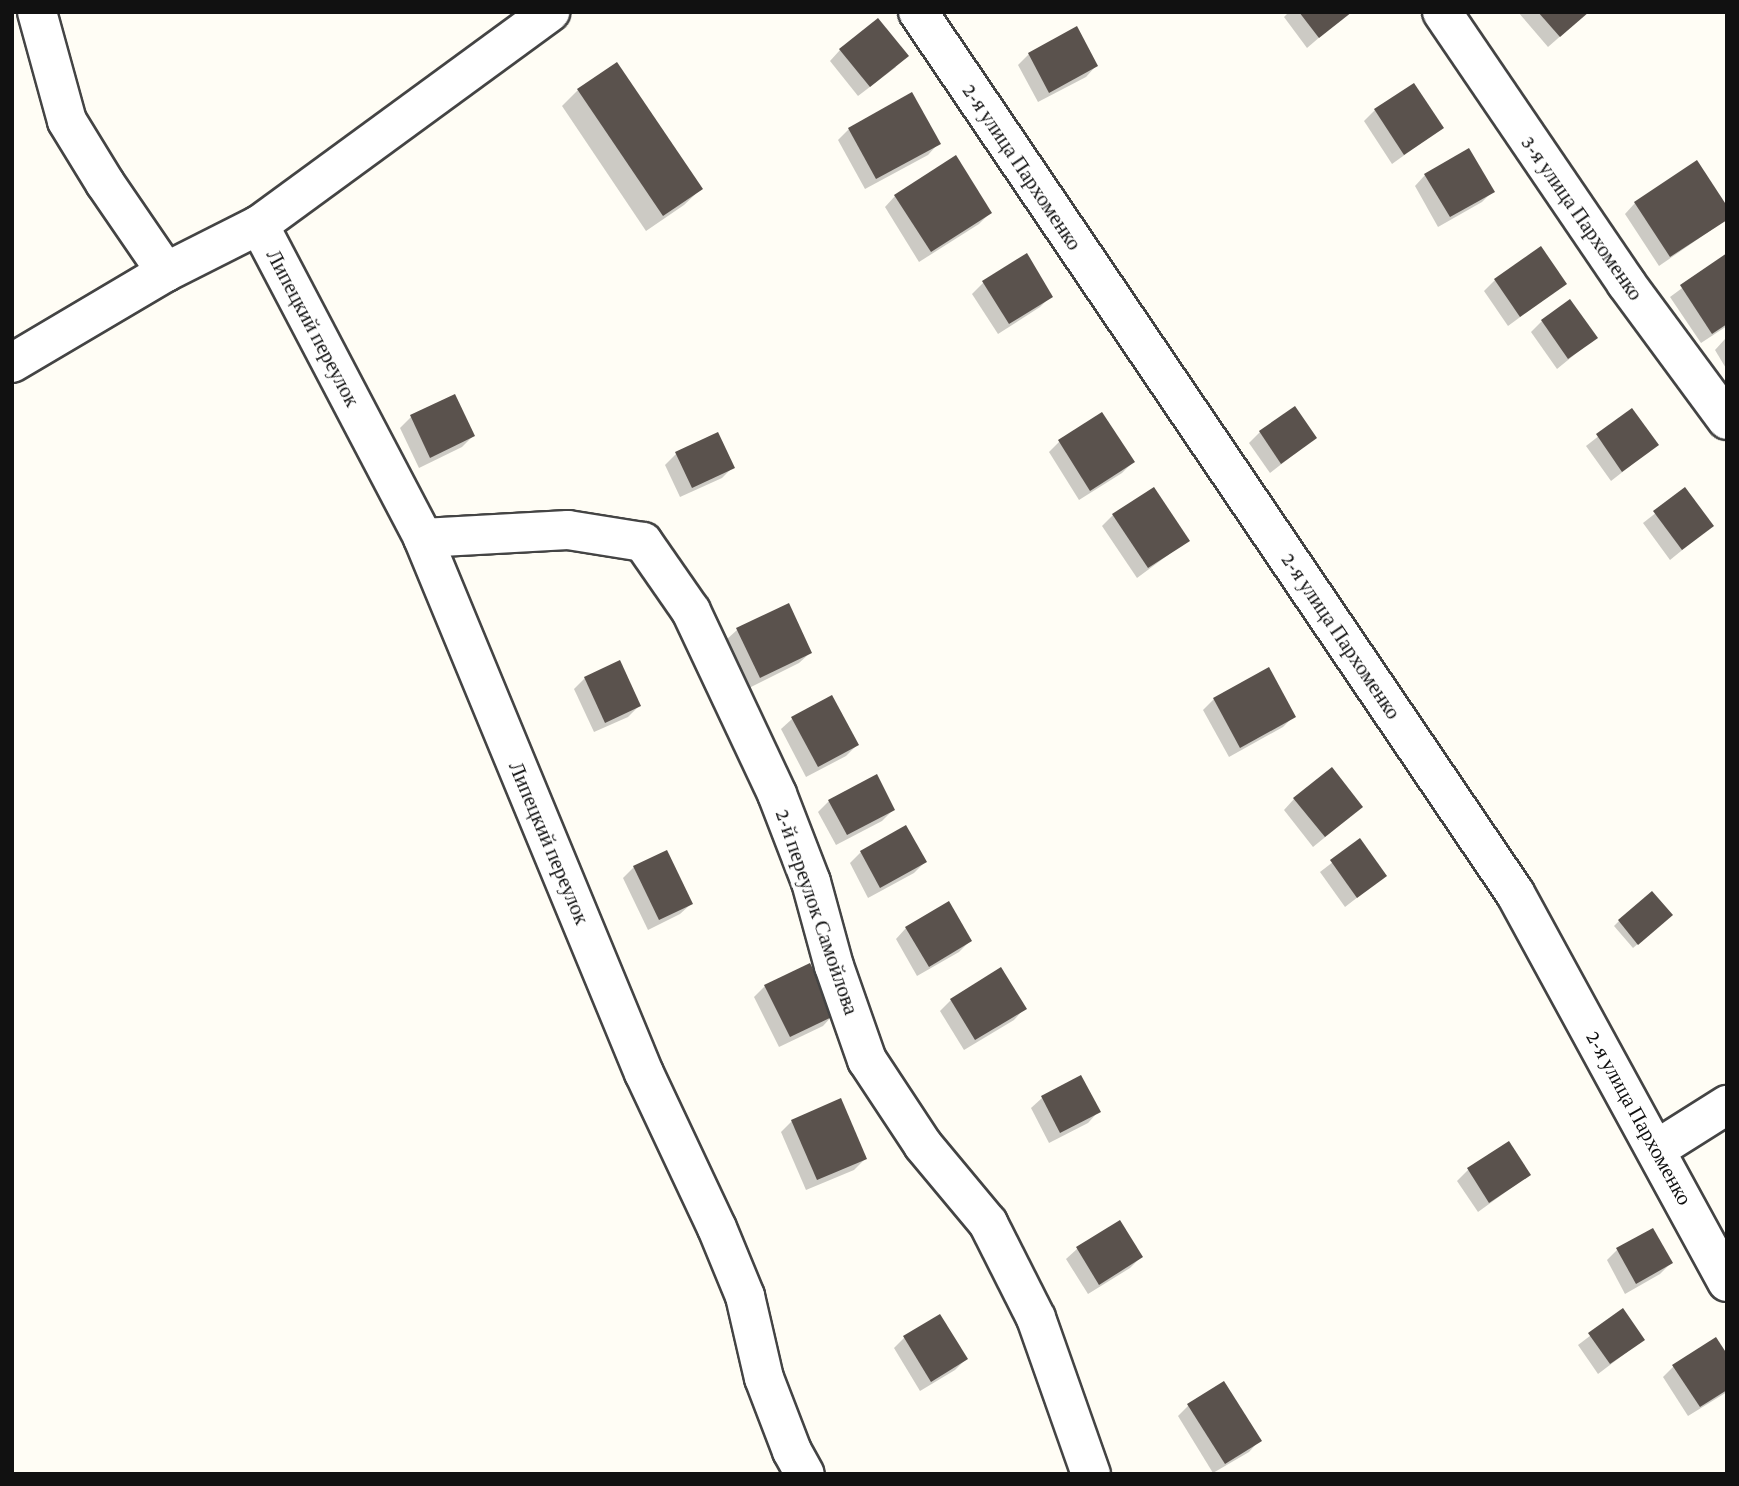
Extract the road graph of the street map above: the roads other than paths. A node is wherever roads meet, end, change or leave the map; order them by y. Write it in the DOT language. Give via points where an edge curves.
graph roads {
  1 [pos="37,12"];
  2 [pos="551,12"];
  3 [pos="918,12"];
  4 [pos="1442,12"];
  5 [pos="259,225"];
  6 [pos="166,272"];
  7 [pos="12,363"];
  8 [pos="1727,420"];
  9 [pos="423,538"];
  10 [pos="1727,1105"];
  11 [pos="1657,1149"];
  12 [pos="1727,1282"];
  13 [pos="805,1474"];
  14 [pos="1091,1474"];
  1 -- 6 [label="street" via="68,121"];
  2 -- 5 [label="street"];
  3 -- 11 [label="street, 2-я улица Пархоменко" via="1515,893"];
  4 -- 8 [label="street, 3-я улица Пархоменко" via="1626,283"];
  5 -- 6 [label="street"];
  5 -- 9 [label="street, Липецкий переулок"];
  6 -- 7 [label="street"];
  9 -- 13 [label="street, Липецкий переулок" via="644,1073 736,1273 764,1378"];
  9 -- 14 [label="street, 2-й переулок Самойлова" via="568,530 643,542 691,611 777,794 867,1060 923,1145 988,1223 1036,1318"];
  10 -- 11 [label="street"];
  11 -- 12 [label="street, 2-я улица Пархоменко"];
}
